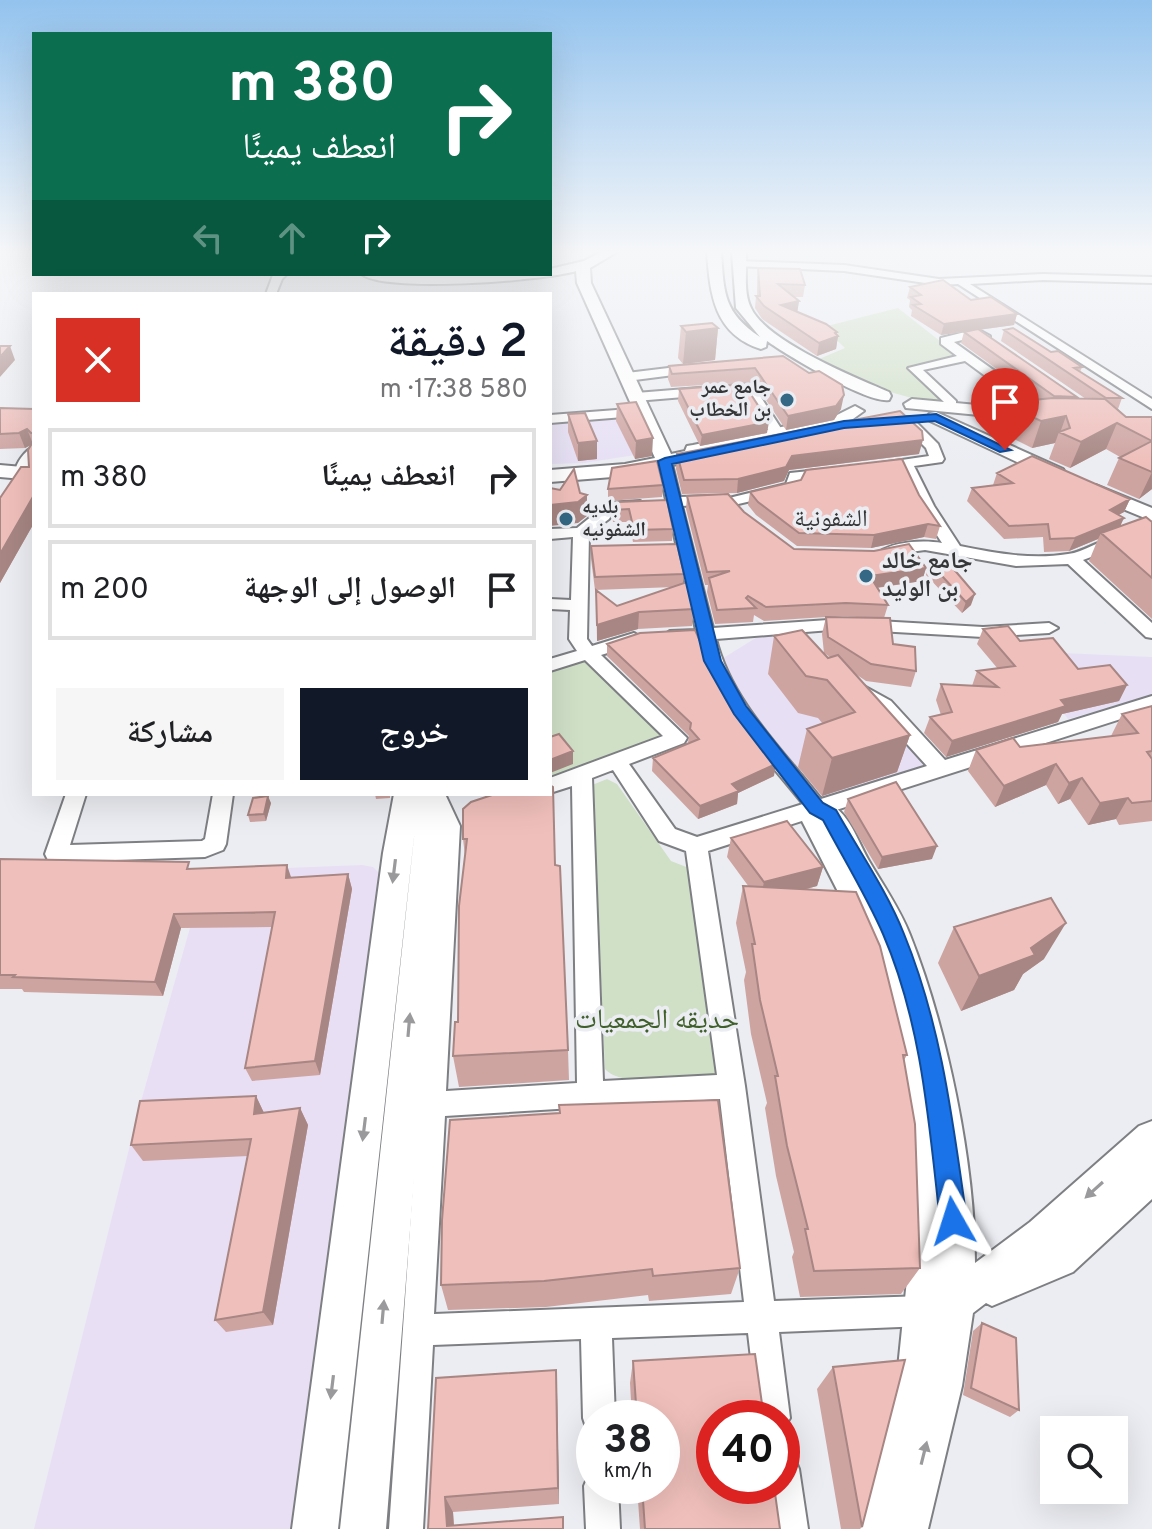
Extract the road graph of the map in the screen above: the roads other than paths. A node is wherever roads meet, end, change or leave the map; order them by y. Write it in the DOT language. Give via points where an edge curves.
graph roads {
  1 [pos="604,323"];
  2 [pos="730,323"];
  3 [pos="756,323"];
  4 [pos="1028,323"];
  5 [pos="1036,328"];
  6 [pos="968,357"];
  7 [pos="706,368"];
  8 [pos="627,377"];
  9 [pos="883,396"];
  10 [pos="640,404"];
  11 [pos="855,406"];
  12 [pos="946,415"];
  13 [pos="1047,415"];
  14 [pos="1148,416"];
  15 [pos="896,417"];
  16 [pos="552,419"];
  17 [pos="777,433"];
  18 [pos="664,459"];
  19 [pos="906,464"];
  20 [pos="552,469"];
  21 [pos="0,470"];
  22 [pos="26,474"];
  23 [pos="552,476"];
  24 [pos="1076,477"];
  25 [pos="734,501"];
  26 [pos="676,503"];
  27 [pos="1152,505"];
  28 [pos="749,520"];
  29 [pos="1146,527"];
  30 [pos="581,532"];
  31 [pos="552,534"];
  32 [pos="954,550"];
  33 [pos="871,556"];
  34 [pos="1072,559"];
  35 [pos="552,604"];
  36 [pos="579,605"];
  37 [pos="1049,628"];
  38 [pos="771,630"];
  39 [pos="1152,633"];
  40 [pos="707,636"];
  41 [pos="796,647"];
  42 [pos="587,652"];
  43 [pos="552,664"];
  44 [pos="846,681"];
  45 [pos="1152,702"];
  46 [pos="617,761"];
  47 [pos="942,769"];
  48 [pos="582,775"];
  49 [pos="552,785"];
  50 [pos="75,796"];
  51 [pos="223,796"];
  52 [pos="407,796"];
  53 [pos="434,796"];
  54 [pos="436,796"];
  55 [pos="817,808"];
  56 [pos="696,846"];
  57 [pos="732,1086"];
  58 [pos="590,1095"];
  59 [pos="432,1104"];
  60 [pos="1152,1138"];
  61 [pos="1152,1175"];
  62 [pos="940,1306"];
  63 [pos="760,1317"];
  64 [pos="596,1323"];
  65 [pos="418,1330"];
  66 [pos="598,1400"];
  67 [pos="772,1400"];
  68 [pos="602,1504"];
  69 [pos="787,1504"];
  70 [pos="315,1529"];
  71 [pos="363,1529"];
  72 [pos="406,1529"];
  73 [pos="603,1529"];
  74 [pos="791,1529"];
  75 [pos="876,1529"];
  76 [pos="905,1529"];
  1 -- 8 [label="main road"];
  2 -- 11 [label="main road"];
  3 -- 9 [label="main road" via="792,350"];
  4 -- 5 [label="street"];
  5 -- 6 [label="street" via="996,338 977,333 943,340"];
  5 -- 14 [label="street"];
  6 -- 12 [label="street" via="914,368 950,401"];
  6 -- 13 [label="street"];
  7 -- 8 [label="street"];
  8 -- 10 [label="main road"];
  9 -- 11 [label="main road" via="866,396"];
  9 -- 15 [label="main road"];
  10 -- 16 [label="street"];
  10 -- 17 [label="street" via="748,388"];
  10 -- 18 [label="main road"];
  11 -- 15 [label="main road"];
  11 -- 17 [label="main road" via="840,420"];
  12 -- 13 [label="main road"];
  12 -- 15 [label="main road"];
  12 -- 24 [label="main road"];
  15 -- 18 [label="main road"];
  15 -- 19 [label="street" via="933,447 937,459"];
  17 -- 18 [label="main road"];
  18 -- 20 [label="main road"];
  18 -- 23 [label="main road" via="625,470"];
  18 -- 26 [label="street"];
  19 -- 25 [label="street" via="795,476 793,487"];
  19 -- 32 [label="street"];
  21 -- 22 [label="main road"];
  24 -- 27 [label="main road"];
  24 -- 29 [label="main road"];
  25 -- 26 [label="street"];
  25 -- 28 [label="street"];
  26 -- 30 [label="street" via="611,507"];
  26 -- 40 [label="street" via="680,548"];
  29 -- 34 [label="street"];
  30 -- 31 [label="street"];
  30 -- 36 [label="street" via="588,551"];
  32 -- 33 [label="street" via="925,545"];
  32 -- 34 [label="street" via="1016,561"];
  34 -- 39 [label="street"];
  35 -- 36 [label="street"];
  36 -- 42 [label="street" via="578,639"];
  37 -- 38 [label="street" via="983,632 843,624"];
  38 -- 40 [label="street"];
  38 -- 41 [label="street"];
  40 -- 42 [label="street" via="638,638"];
  40 -- 55 [label="street" via="712,661 740,710"];
  42 -- 43 [label="street"];
  42 -- 46 [label="street" via="677,738"];
  44 -- 47 [label="street" via="884,706"];
  45 -- 47 [label="street"];
  46 -- 48 [label="street"];
  46 -- 56 [label="street" via="667,835"];
  47 -- 55 [label="street"];
  48 -- 49 [label="street"];
  48 -- 58 [label="street"];
  50 -- 51 [label="street" via="56,854 205,849 215,844"];
  52 -- 70 [label="main road, one-way"];
  71 -- 53 [label="main road, one-way"];
  54 -- 59 [label="street" via="455,822"];
  55 -- 56 [label="street"];
  55 -- 62 [label="main road" via="816,821 877,940 914,1064 928,1165 929,1250"];
  56 -- 57 [label="street"];
  57 -- 58 [label="street"];
  57 -- 63 [label="street"];
  58 -- 59 [label="street"];
  59 -- 65 [label="street"];
  60 -- 62 [label="main road, one-way" via="1043,1235"];
  61 -- 62 [label="main road" via="1059,1258"];
  62 -- 63 [label="street"];
  62 -- 75 [label="main road"];
  76 -- 62 [label="main road, one-way" via="941,1386"];
  63 -- 64 [label="street"];
  63 -- 67 [label="street"];
  64 -- 65 [label="street"];
  64 -- 66 [label="street"];
  65 -- 72 [label="street"];
  68 -- 73 [label="street"];
  69 -- 74 [label="street"];
}
